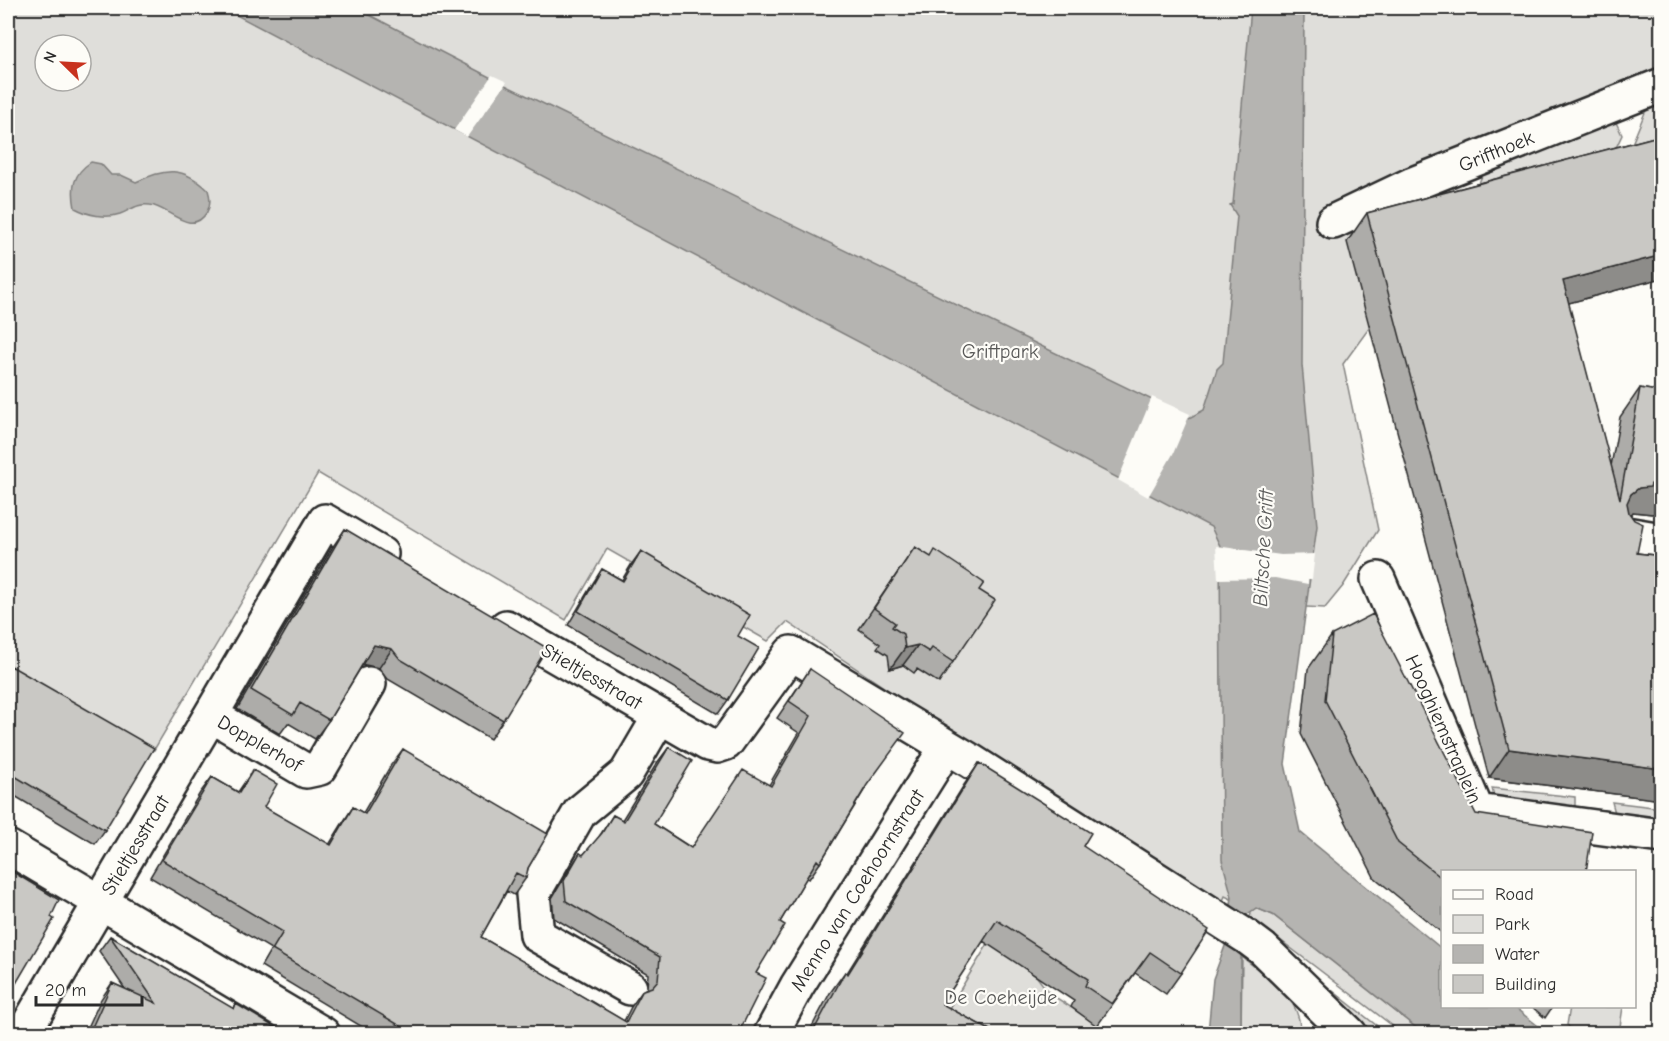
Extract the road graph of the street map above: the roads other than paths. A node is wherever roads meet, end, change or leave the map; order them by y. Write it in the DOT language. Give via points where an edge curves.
graph roads {
  1 [pos="1662,85"];
  2 [pos="1333,222"];
  3 [pos="1626,534"];
  4 [pos="1662,540"];
  5 [pos="406,568"];
  6 [pos="1378,579"];
  7 [pos="477,610"];
  8 [pos="369,684"];
  9 [pos="211,715"];
  10 [pos="660,716"];
  11 [pos="946,748"];
  12 [pos="1662,836"];
  13 [pos="8,847"];
  14 [pos="100,902"];
  15 [pos="630,988"];
  16 [pos="23,1034"];
  17 [pos="323,1034"];
  18 [pos="771,1034"];
  19 [pos="1350,1034"];
  1 -- 2 [label="street, Grifthoek" via="1413,184"];
  3 -- 4 [label="street"];
  5 -- 9 [label="street, Stieltjesstraat" via="325,522"];
  6 -- 12 [label="street, Hooghiemstraplein" via="1477,811"];
  7 -- 10 [label="street, Stieltjesstraat"];
  8 -- 9 [label="street, Dopplerhof" via="320,768 306,771"];
  9 -- 14 [label="street, Stieltjesstraat"];
  10 -- 11 [label="street, Stieltjesstraat" via="708,744 726,743 791,653"];
  10 -- 15 [label="street" via="626,774 580,812 533,894 537,935"];
  11 -- 18 [label="street, Menno van Coehoornstraat"];
  11 -- 19 [label="street, Stieltjesstraat" via="1263,949"];
  13 -- 14 [label="street"];
  14 -- 16 [label="street, Stieltjesstraat"];
  14 -- 17 [label="street"];
}
